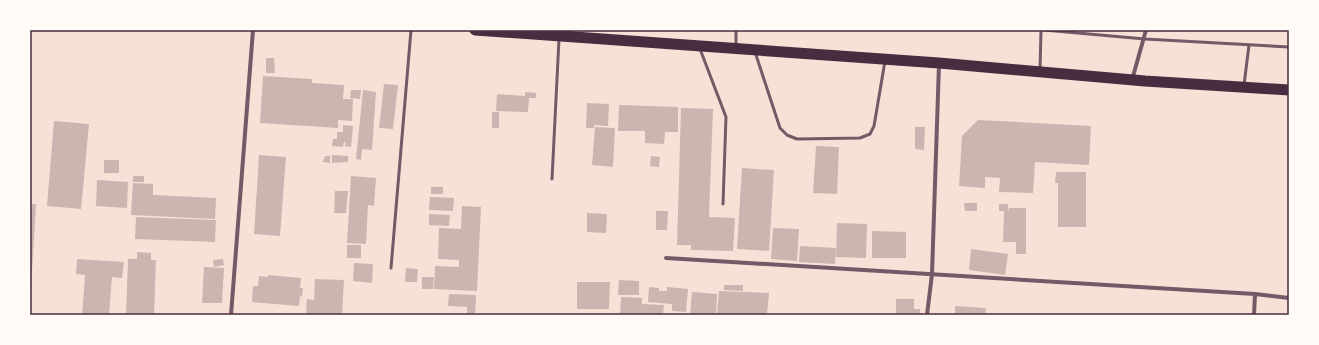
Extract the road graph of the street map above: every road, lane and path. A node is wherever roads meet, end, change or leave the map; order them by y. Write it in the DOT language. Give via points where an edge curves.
graph roads {
  1 [pos="252,30"];
  2 [pos="411,30"];
  3 [pos="475,30"];
  4 [pos="736,30"];
  5 [pos="1043,30"];
  6 [pos="1146,30"];
  7 [pos="560,36"];
  8 [pos="1145,39"];
  9 [pos="1249,45"];
  10 [pos="698,46"];
  11 [pos="1289,47"];
  12 [pos="736,49"];
  13 [pos="754,49"];
  14 [pos="885,59"];
  15 [pos="939,63"];
  16 [pos="1040,72"];
  17 [pos="1132,80"];
  18 [pos="1243,87"];
  19 [pos="1289,90"];
  20 [pos="552,179"];
  21 [pos="723,204"];
  22 [pos="666,258"];
  23 [pos="392,268"];
  24 [pos="932,274"];
  25 [pos="1255,294"];
  26 [pos="1289,298"];
  27 [pos="231,315"];
  28 [pos="927,315"];
  29 [pos="1254,315"];
  1 -- 27 [label="street"];
  2 -- 23 [label="lane"];
  3 -- 7 [label="highway"];
  4 -- 12 [label="lane"];
  5 -- 8 [label="lane"];
  5 -- 16 [label="lane"];
  6 -- 8 [label="street"];
  7 -- 10 [label="highway"];
  7 -- 20 [label="lane"];
  8 -- 9 [label="lane"];
  8 -- 17 [label="street"];
  9 -- 11 [label="lane"];
  9 -- 18 [label="lane"];
  10 -- 12 [label="highway"];
  10 -- 21 [label="lane" via="726,117"];
  12 -- 13 [label="highway"];
  13 -- 14 [label="highway"];
  13 -- 14 [label="lane" via="780,128 797,139 860,138 870,134 874,126"];
  14 -- 15 [label="highway"];
  15 -- 16 [label="highway"];
  15 -- 24 [label="street"];
  16 -- 17 [label="highway"];
  17 -- 18 [label="highway"];
  18 -- 19 [label="highway"];
  22 -- 24 [label="street"];
  24 -- 25 [label="street"];
  24 -- 28 [label="street"];
  25 -- 26 [label="street"];
  25 -- 29 [label="street"];
}
